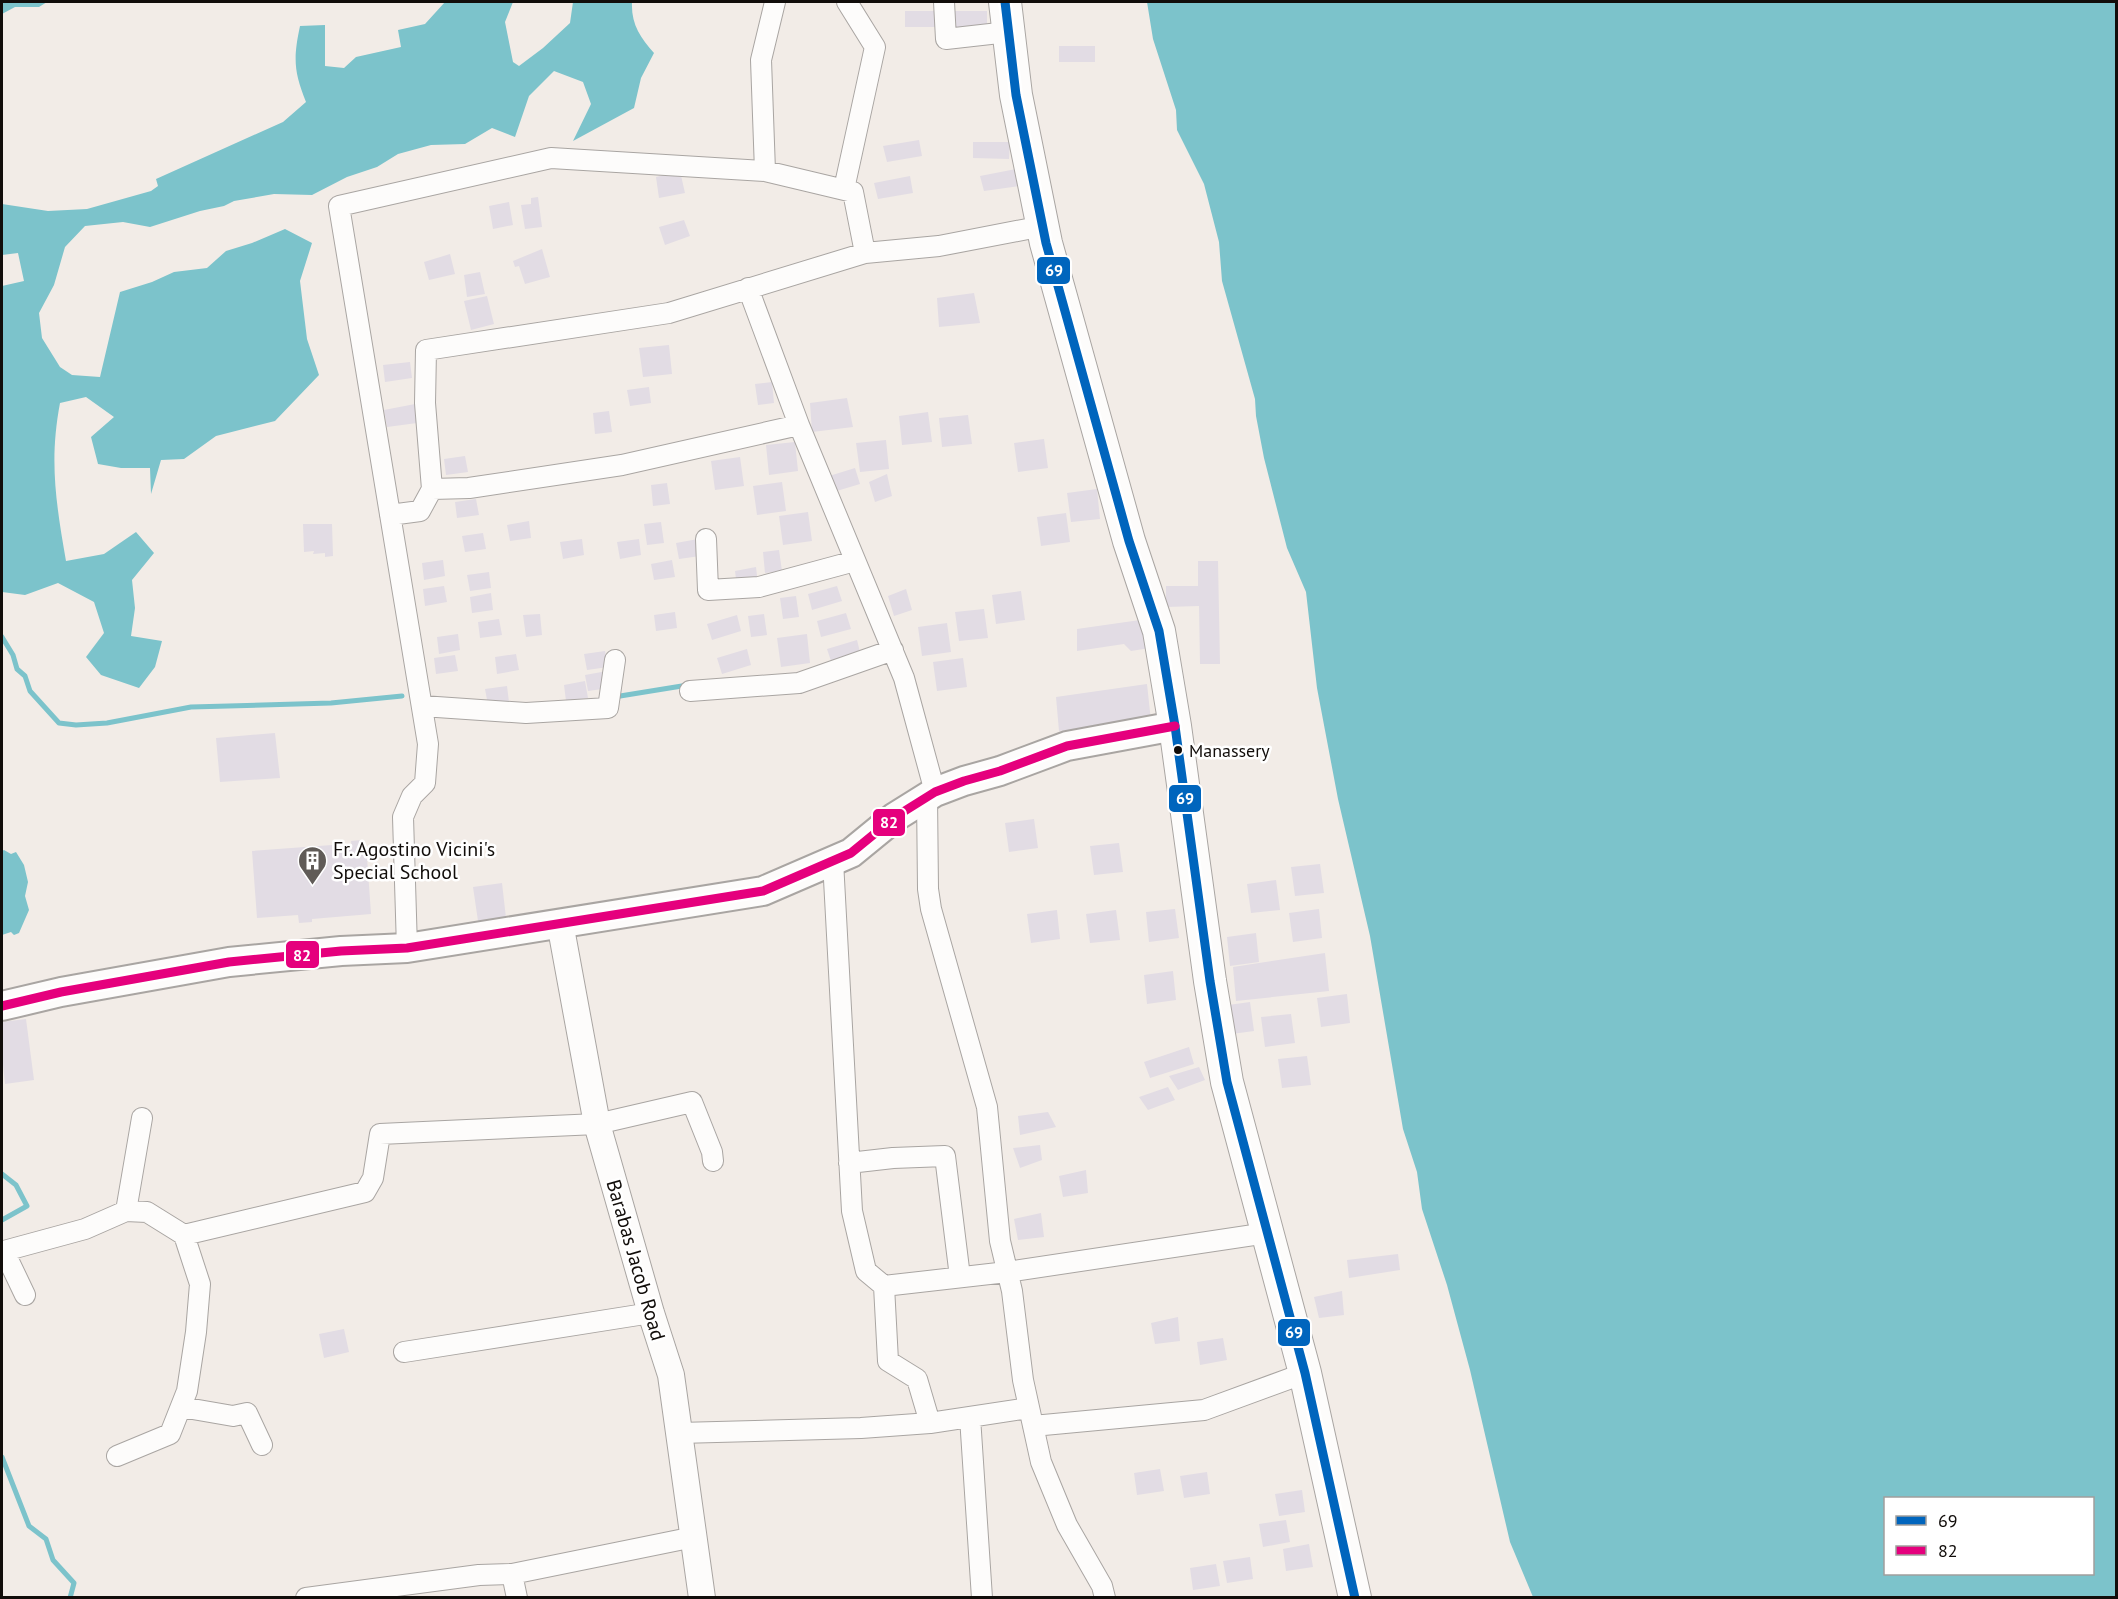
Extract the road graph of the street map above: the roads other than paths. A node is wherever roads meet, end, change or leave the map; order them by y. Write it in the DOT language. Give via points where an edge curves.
graph roads {
  1 [pos="776,2"];
  2 [pos="847,2"];
  3 [pos="944,2"];
  4 [pos="1005,2"];
  5 [pos="1008,32"];
  6 [pos="765,171"];
  7 [pos="844,189"];
  8 [pos="1042,226"];
  9 [pos="865,253"];
  10 [pos="748,288"];
  11 [pos="799,425"];
  12 [pos="432,489"];
  13 [pos="390,515"];
  14 [pos="706,539"];
  15 [pos="855,561"];
  16 [pos="893,650"];
  17 [pos="615,660"];
  18 [pos="690,691"];
  19 [pos="422,706"];
  20 [pos="1175,726"];
  21 [pos="931,794"];
  22 [pos="833,861"];
  23 [pos="560,923"];
  24 [pos="407,948"];
  25 [pos="2,1006"];
  26 [pos="142,1118"];
  27 [pos="597,1124"];
  28 [pos="712,1161"];
  29 [pos="849,1163"];
  30 [pos="126,1211"];
  31 [pos="1267,1233"];
  32 [pos="184,1234"];
  33 [pos="1007,1272"];
  34 [pos="960,1277"];
  35 [pos="884,1286"];
  36 [pos="26,1294"];
  37 [pos="651,1313"];
  38 [pos="404,1352"];
  39 [pos="1305,1373"];
  40 [pos="181,1407"];
  41 [pos="970,1417"];
  42 [pos="1031,1417"];
  43 [pos="930,1423"];
  44 [pos="679,1433"];
  45 [pos="262,1445"];
  46 [pos="117,1456"];
  47 [pos="694,1537"];
  48 [pos="512,1574"];
  49 [pos="306,1598"];
  50 [pos="517,1598"];
  51 [pos="702,1598"];
  52 [pos="982,1598"];
  53 [pos="1105,1598"];
  54 [pos="1354,1598"];
  1 -- 6 [label="street" via="761,60"];
  2 -- 7 [label="street" via="875,47"];
  3 -- 5 [label="street" via="946,39"];
  4 -- 5 [label="main road"];
  5 -- 8 [label="main road"];
  6 -- 7 [label="street"];
  6 -- 13 [label="street" via="551,158 339,206"];
  7 -- 9 [label="street" via="853,192"];
  8 -- 9 [label="street" via="939,246"];
  8 -- 20 [label="main road" via="1129,541 1159,631"];
  9 -- 10 [label="street"];
  10 -- 11 [label="street"];
  10 -- 12 [label="street" via="669,313 426,351 425,403"];
  11 -- 12 [label="street" via="622,465 469,488"];
  11 -- 15 [label="street"];
  12 -- 13 [label="street" via="420,511"];
  13 -- 19 [label="street"];
  14 -- 15 [label="street" via="708,590 759,587"];
  15 -- 16 [label="street"];
  16 -- 18 [label="street" via="799,683"];
  16 -- 21 [label="street" via="904,678"];
  17 -- 19 [label="street" via="608,708 526,713"];
  19 -- 24 [label="street" via="428,744 425,783 412,796 403,817"];
  20 -- 21 [label="main road" via="1067,746"];
  20 -- 31 [label="main road" via="1227,1082"];
  21 -- 22 [label="main road" via="851,853"];
  21 -- 33 [label="street" via="931,909 987,1107 1000,1241"];
  22 -- 23 [label="main road" via="763,891"];
  22 -- 29 [label="street"];
  23 -- 24 [label="main road"];
  23 -- 27 [label="street, Barabas Jacob Road"];
  24 -- 25 [label="main road" via="229,962"];
  26 -- 30 [label="street"];
  27 -- 28 [label="street" via="692,1102"];
  27 -- 32 [label="street" via="380,1134 373,1178 365,1192"];
  27 -- 37 [label="street, Barabas Jacob Road"];
  29 -- 34 [label="street" via="945,1156"];
  29 -- 35 [label="street" via="852,1211 866,1271"];
  30 -- 32 [label="street" via="147,1212"];
  30 -- 36 [label="street" via="85,1229 4,1251"];
  31 -- 33 [label="street"];
  31 -- 39 [label="main road"];
  32 -- 40 [label="street" via="200,1284 196,1332"];
  33 -- 34 [label="street"];
  33 -- 42 [label="street"];
  34 -- 35 [label="street"];
  35 -- 43 [label="street" via="888,1361 916,1379"];
  37 -- 38 [label="street"];
  37 -- 44 [label="street, Barabas Jacob Road" via="671,1375"];
  39 -- 42 [label="street" via="1204,1410"];
  39 -- 54 [label="main road"];
  40 -- 45 [label="street" via="233,1416 247,1413"];
  40 -- 46 [label="street" via="170,1434"];
  41 -- 42 [label="street"];
  41 -- 43 [label="street"];
  41 -- 52 [label="street"];
  42 -- 53 [label="street" via="1041,1462 1067,1525"];
  43 -- 44 [label="street"];
  44 -- 47 [label="street, Barabas Jacob Road"];
  47 -- 48 [label="street"];
  47 -- 51 [label="street, Barabas Jacob Road"];
  48 -- 49 [label="street"];
  48 -- 50 [label="street"];
}
